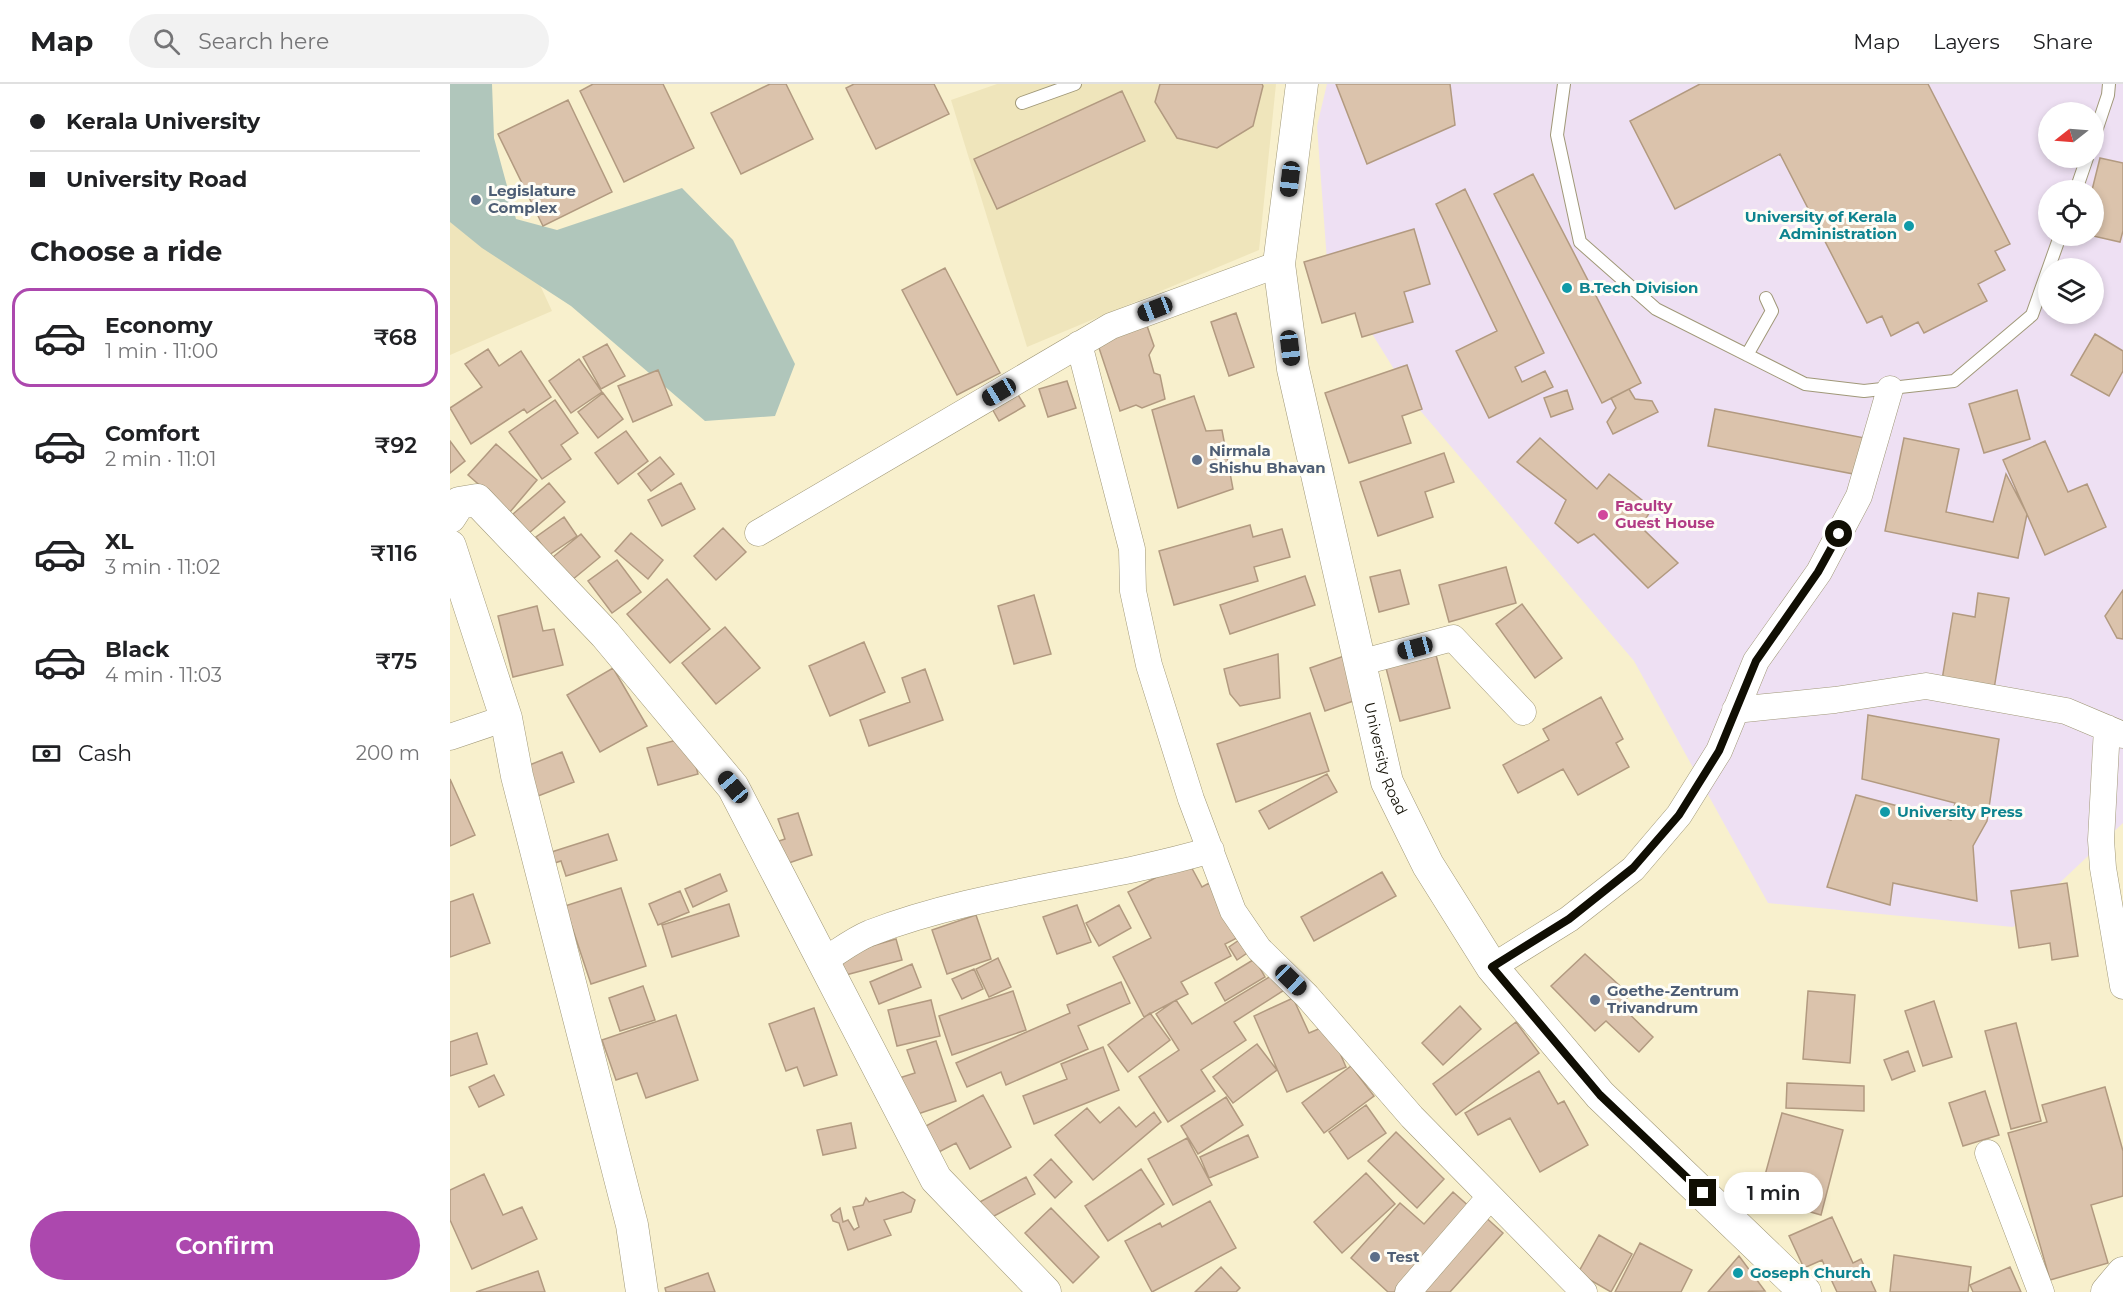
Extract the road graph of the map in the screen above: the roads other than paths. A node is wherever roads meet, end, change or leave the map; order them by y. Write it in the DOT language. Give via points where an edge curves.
graph roads {
  1 [pos="1075,84"];
  2 [pos="1302,84"];
  3 [pos="1564,84"];
  4 [pos="2109,84"];
  5 [pos="1022,103"];
  6 [pos="2104,107"];
  7 [pos="2056,246"];
  8 [pos="1279,264"];
  9 [pos="1766,298"];
  10 [pos="1079,345"];
  11 [pos="1750,356"];
  12 [pos="1890,389"];
  13 [pos="450,517"];
  14 [pos="758,533"];
  15 [pos="450,546"];
  16 [pos="1359,663"];
  17 [pos="1735,710"];
  18 [pos="1523,712"];
  19 [pos="506,718"];
  20 [pos="2115,731"];
  21 [pos="450,737"];
  22 [pos="1211,850"];
  23 [pos="822,961"];
  24 [pos="1492,967"];
  25 [pos="2123,986"];
  26 [pos="1988,1153"];
  27 [pos="1489,1198"];
  28 [pos="2123,1273"];
  29 [pos="642,1292"];
  30 [pos="1045,1292"];
  31 [pos="1408,1292"];
  32 [pos="1584,1292"];
  33 [pos="1805,1292"];
  34 [pos="2041,1292"];
  35 [pos="2107,1292"];
  1 -- 5 [label="lane"];
  2 -- 8 [label="street, University Road"];
  3 -- 11 [label="lane" via="1557,135 1580,242 1656,309"];
  4 -- 6 [label="lane"];
  7 -- 12 [label="lane" via="2032,315 1954,381"];
  8 -- 10 [label="street" via="1111,326"];
  8 -- 16 [label="street, University Road" via="1293,369"];
  9 -- 11 [label="lane" via="1772,311"];
  10 -- 14 [label="street"];
  10 -- 22 [label="street" via="1131,549 1133,591 1149,665"];
  11 -- 12 [label="lane" via="1805,384 1864,392"];
  12 -- 17 [label="street" via="1859,496 1818,572 1756,661"];
  13 -- 23 [label="street" via="459,503 477,500 605,634 733,787"];
  15 -- 19 [label="street"];
  16 -- 18 [label="street" via="1453,638"];
  16 -- 24 [label="street, University Road" via="1387,782 1428,865"];
  17 -- 20 [label="street" via="1926,686 2066,711"];
  17 -- 24 [label="street" via="1719,751 1679,815 1633,868 1569,919"];
  19 -- 21 [label="street"];
  19 -- 29 [label="street" via="516,776 632,1225"];
  20 -- 25 [label="street" via="2101,840"];
  22 -- 23 [label="street" via="1110,877 947,909 868,934"];
  22 -- 27 [label="street" via="1233,911 1259,949 1307,996"];
  23 -- 30 [label="street" via="936,1179"];
  24 -- 33 [label="street, University Road" via="1600,1095"];
  26 -- 34 [label="street"];
  27 -- 31 [label="street"];
  27 -- 32 [label="street"];
  28 -- 35 [label="street"];
}
